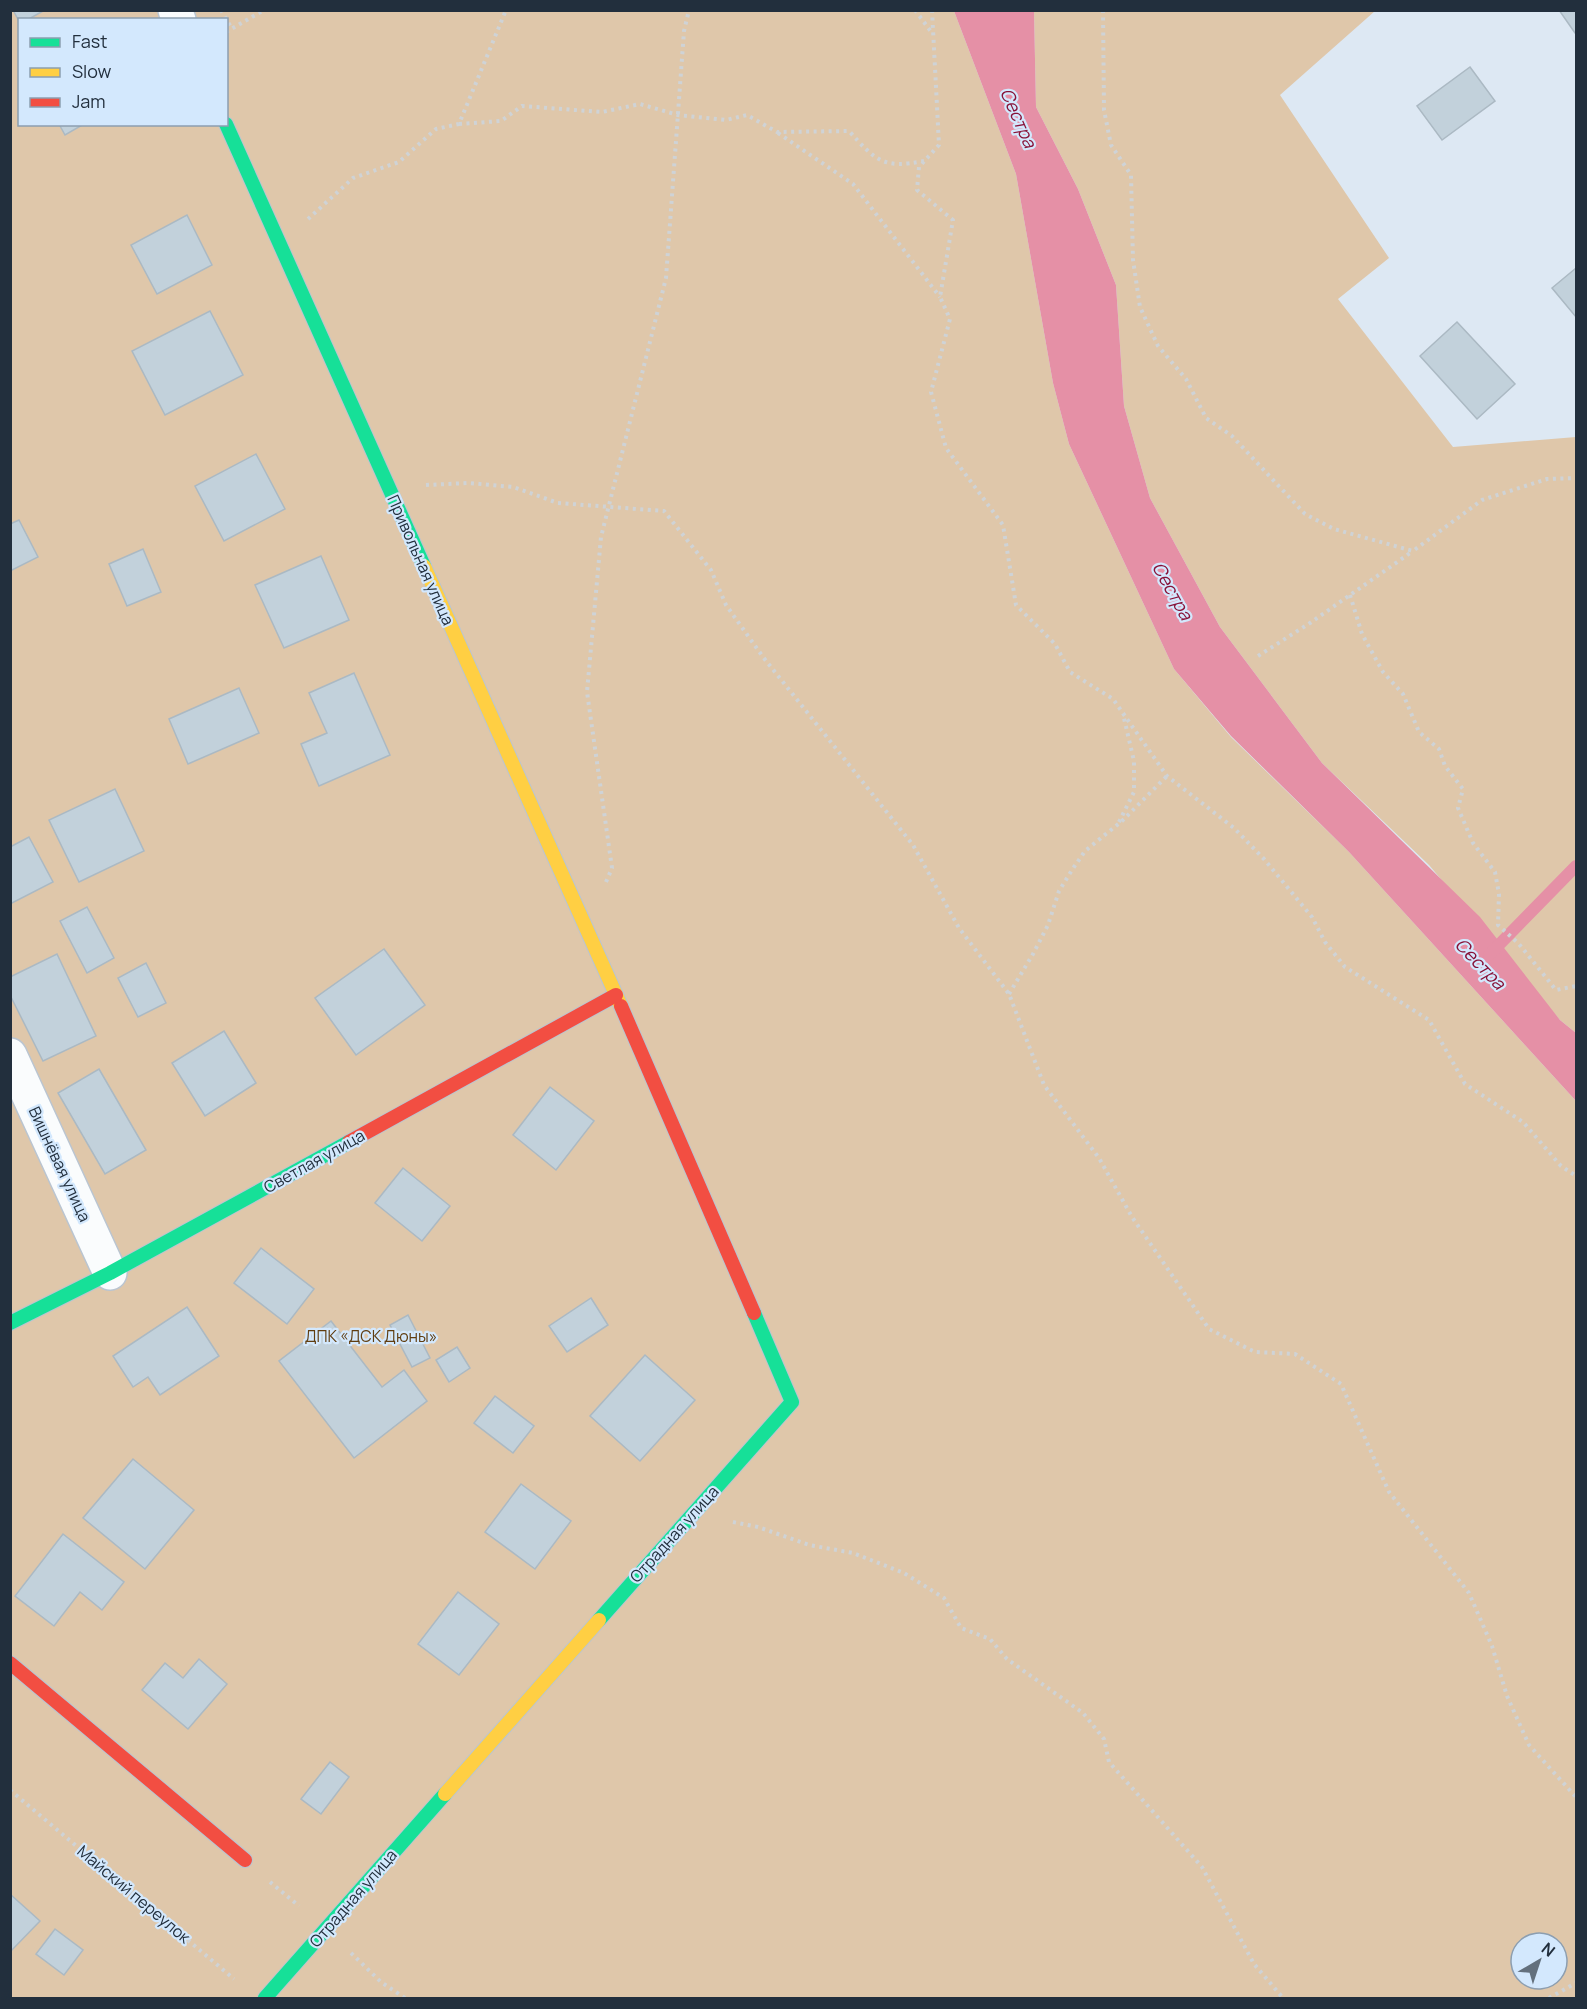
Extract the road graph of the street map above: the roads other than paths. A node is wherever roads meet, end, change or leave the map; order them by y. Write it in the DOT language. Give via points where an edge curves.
graph roads {
  1 [pos="227,126"];
  2 [pos="616,995"];
  3 [pos="10,1055"];
  4 [pos="110,1273"];
  5 [pos="10,1323"];
  6 [pos="10,1663"];
  7 [pos="244,1860"];
  8 [pos="265,1998"];
  1 -- 2 [label="street, Привольная улица"];
  2 -- 4 [label="street, Светлая улица"];
  2 -- 8 [label="street, Отрадная улица" via="792,1402"];
  3 -- 4 [label="street, Вишнёвая улица"];
  4 -- 5 [label="street, Светлая улица"];
  6 -- 7 [label="street"];
}
